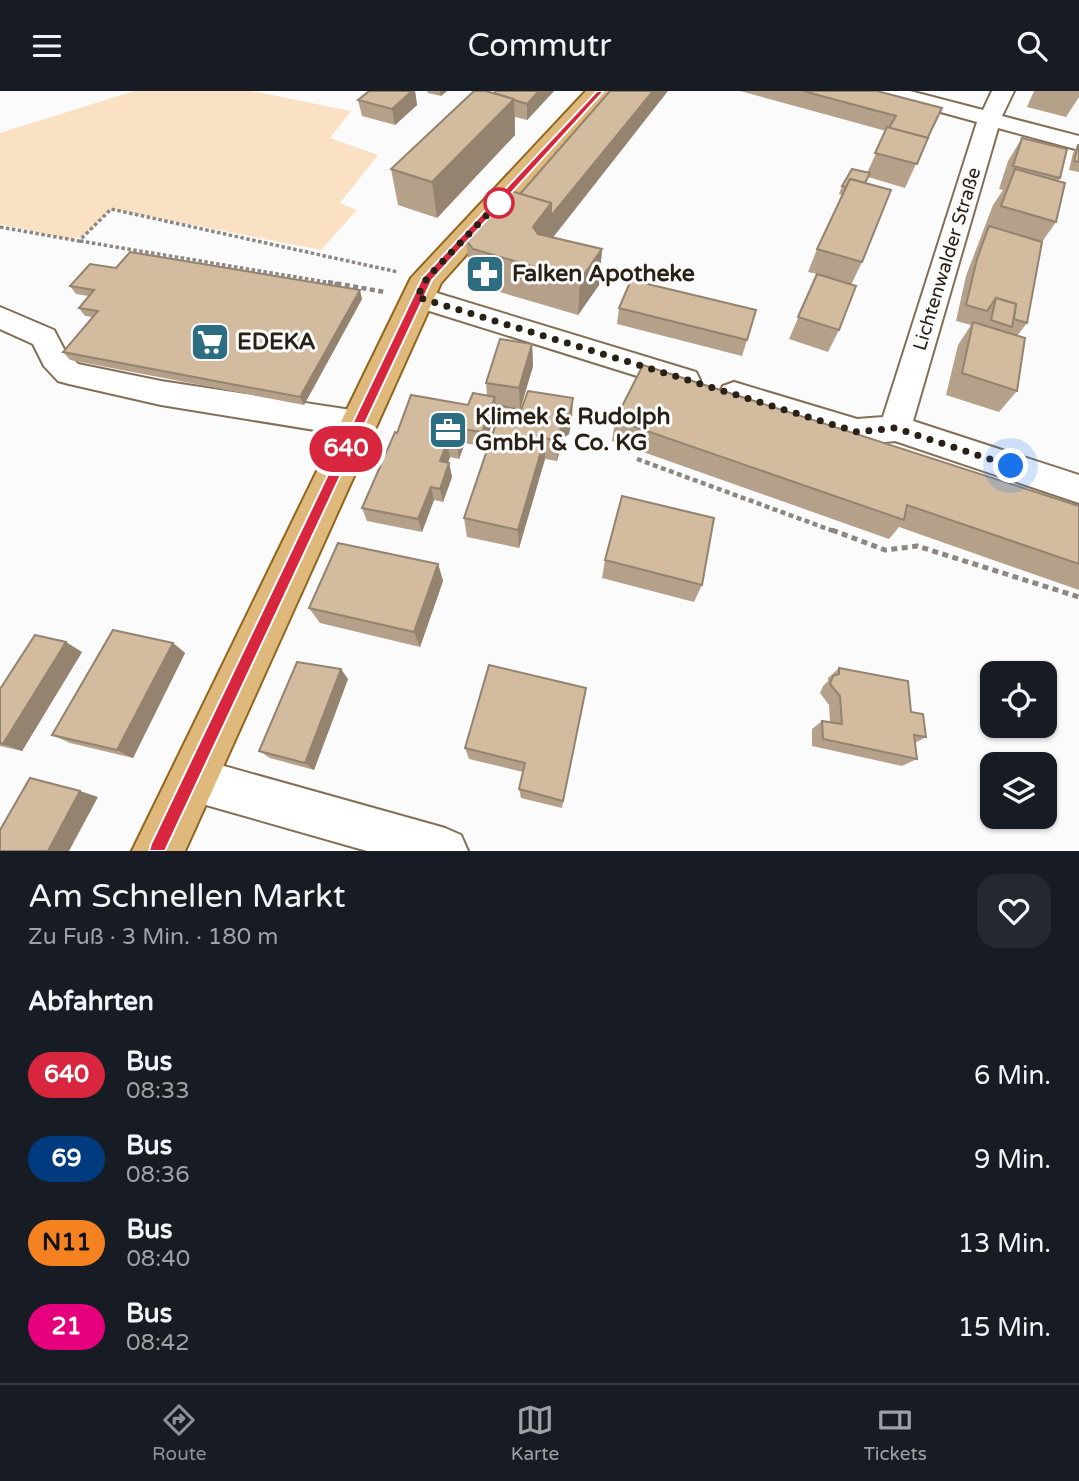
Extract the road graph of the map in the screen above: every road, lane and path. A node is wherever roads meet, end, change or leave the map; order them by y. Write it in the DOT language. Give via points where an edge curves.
graph roads {
  1 [pos="600,91"];
  2 [pos="886,91"];
  3 [pos="1003,91"];
  4 [pos="989,121"];
  5 [pos="1079,143"];
  6 [pos="0,227"];
  7 [pos="79,241"];
  8 [pos="422,288"];
  9 [pos="0,317"];
  10 [pos="358,424"];
  11 [pos="895,428"];
  12 [pos="637,459"];
  13 [pos="1079,489"];
  14 [pos="1079,597"];
  15 [pos="192,779"];
  16 [pos="158,851"];
  17 [pos="445,851"];
  1 -- 8 [label="main road"];
  2 -- 4 [label="street"];
  3 -- 4 [label="street, Lichtenwalder Straße"];
  4 -- 5 [label="street"];
  4 -- 11 [label="street, Lichtenwalder Straße"];
  6 -- 7 [label="path"];
  7 -- 8 [label="path"];
  7 -- 8 [label="path" via="111,209"];
  8 -- 10 [label="main road"];
  8 -- 11 [label="street" via="857,432"];
  9 -- 10 [label="street" via="44,337 54,358 69,373 162,393"];
  10 -- 15 [label="main road"];
  11 -- 13 [label="street"];
  12 -- 14 [label="path" via="886,550 917,546"];
  15 -- 16 [label="main road"];
  15 -- 17 [label="street"];
}
